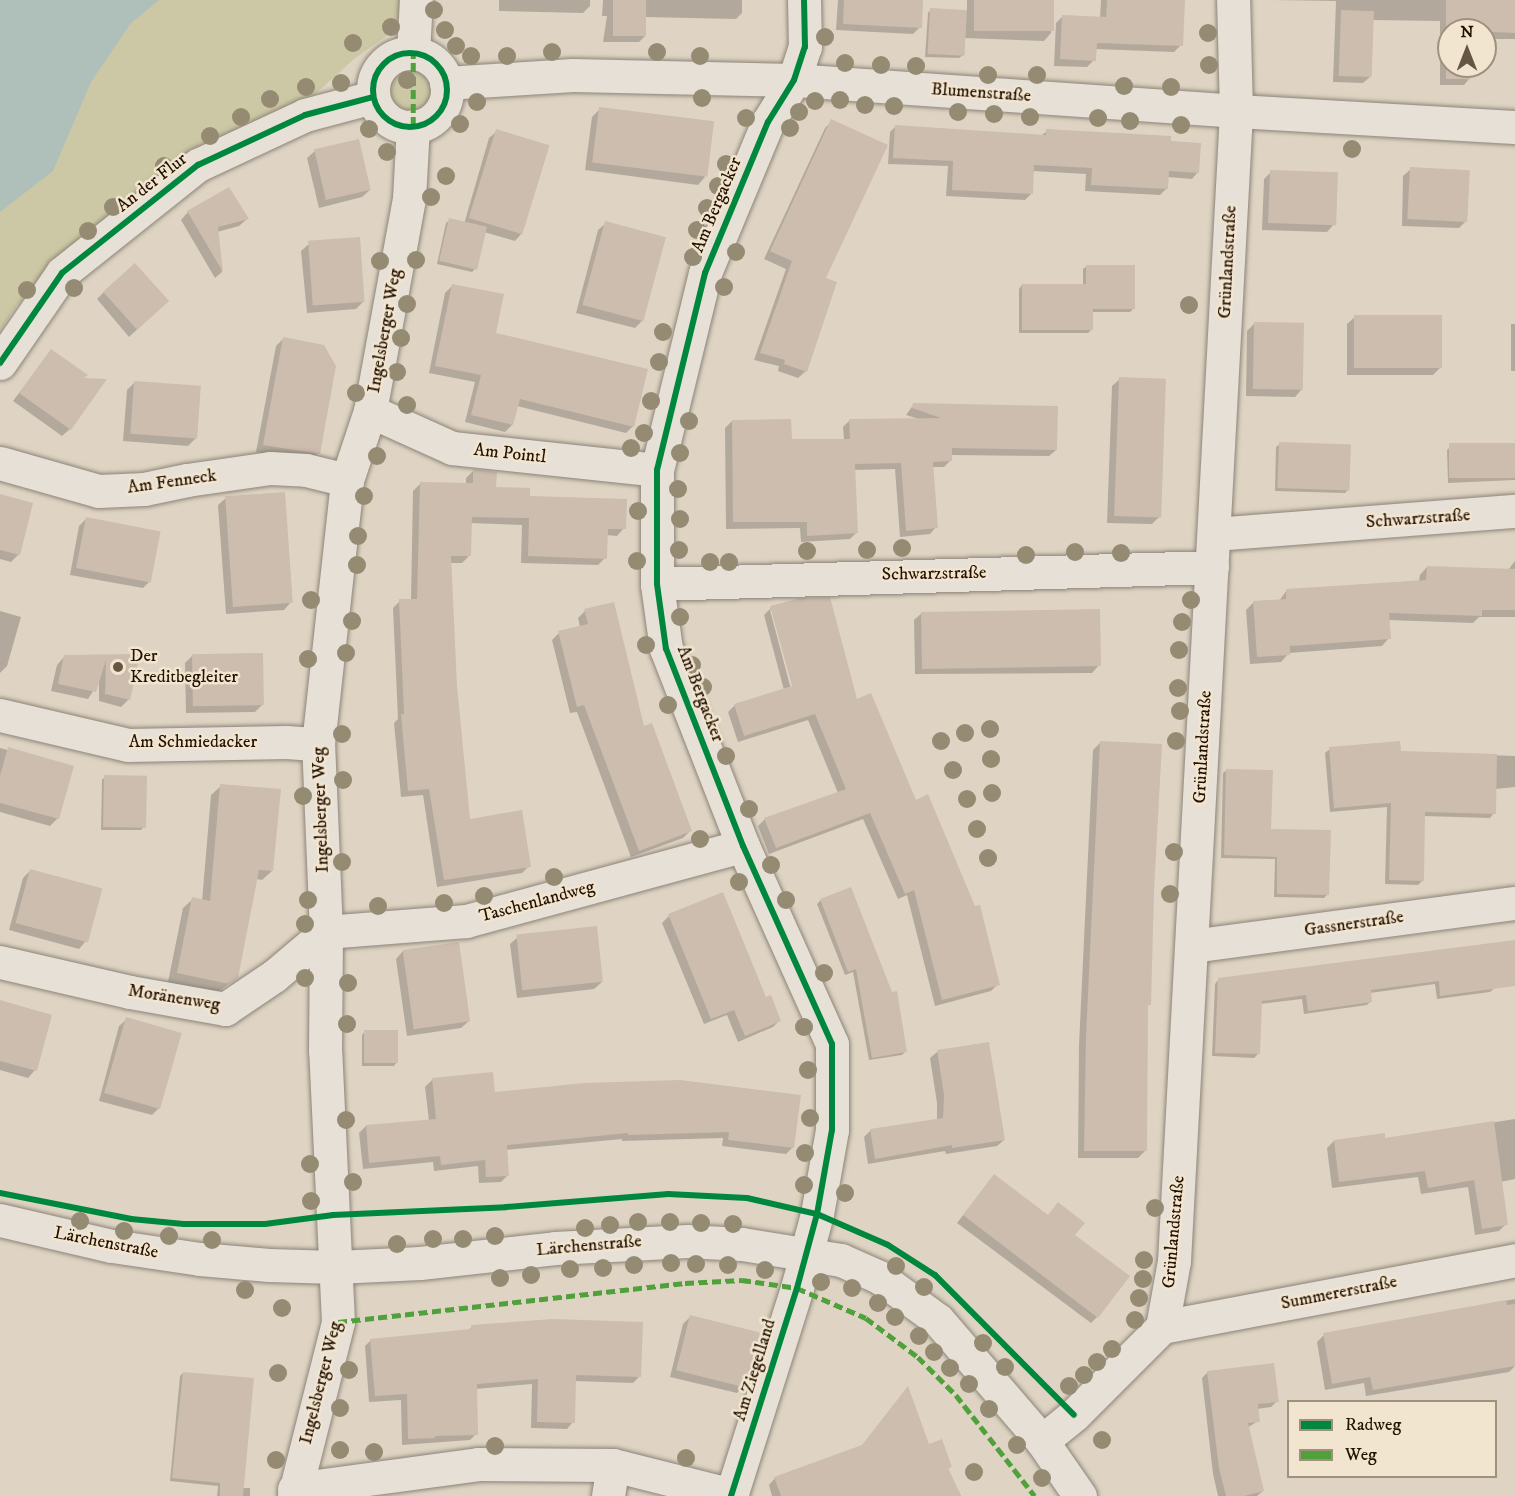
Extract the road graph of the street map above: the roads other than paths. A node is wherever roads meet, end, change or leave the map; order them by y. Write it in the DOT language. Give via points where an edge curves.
graph roads {
  1 [pos="416,0"];
  2 [pos="804,0"];
  3 [pos="1233,0"];
  4 [pos="413,53"];
  5 [pos="794,80"];
  6 [pos="446,82"];
  7 [pos="374,97"];
  8 [pos="1236,111"];
  9 [pos="413,126"];
  10 [pos="1515,127"];
  11 [pos="0,363"];
  12 [pos="370,411"];
  13 [pos="0,463"];
  14 [pos="657,470"];
  15 [pos="346,480"];
  16 [pos="1515,511"];
  17 [pos="1214,534"];
  18 [pos="1212,567"];
  19 [pos="657,584"];
  20 [pos="0,715"];
  21 [pos="318,744"];
  22 [pos="743,846"];
  23 [pos="1515,903"];
  24 [pos="326,932"];
  25 [pos="1192,946"];
  26 [pos="0,962"];
  27 [pos="0,1220"];
  28 [pos="806,1253"];
  29 [pos="1515,1260"];
  30 [pos="336,1267"];
  31 [pos="1162,1327"];
  32 [pos="1042,1441"];
  33 [pos="610,1481"];
  34 [pos="294,1492"];
  35 [pos="732,1496"];
  36 [pos="1080,1496"];
  1 -- 4 [label="street"];
  2 -- 5 [label="street, Am Bergacker" via="805,48"];
  3 -- 8 [label="street, Grünlandstraße"];
  4 -- 6 [label="street" via="434,62"];
  4 -- 7 [label="street" via="391,58 382,65 375,76"];
  5 -- 6 [label="street, Blumenstraße" via="573,75"];
  5 -- 8 [label="street, Blumenstraße"];
  5 -- 14 [label="street, Am Bergacker" via="768,122 705,273"];
  6 -- 9 [label="street" via="443,106 425,123"];
  7 -- 9 [label="street" via="384,116 402,126"];
  7 -- 11 [label="street, An der Flur" via="305,115 198,165 62,273"];
  8 -- 10 [label="street, Blumenstraße"];
  8 -- 17 [label="street, Grünlandstraße"];
  9 -- 12 [label="street, Ingelsberger Weg" via="409,199"];
  12 -- 14 [label="street, Am Pointl" via="452,448"];
  12 -- 15 [label="street, Ingelsberger Weg"];
  13 -- 15 [label="street, Am Fenneck" via="99,491 144,489 270,468 306,470"];
  14 -- 19 [label="street, Am Bergacker"];
  15 -- 21 [label="street, Ingelsberger Weg"];
  16 -- 17 [label="street, Schwarzstraße"];
  17 -- 18 [label="street, Grünlandstraße"];
  18 -- 19 [label="street, Schwarzstraße"];
  18 -- 25 [label="street, Grünlandstraße"];
  19 -- 22 [label="street, Am Bergacker" via="666,648"];
  20 -- 21 [label="street, Am Schmiedacker" via="128,745"];
  21 -- 24 [label="street, Ingelsberger Weg"];
  22 -- 24 [label="street, Taschenlandweg" via="466,921"];
  22 -- 28 [label="street, Am Bergacker" via="832,1044 832,1130"];
  23 -- 25 [label="street, Gassnerstraße"];
  24 -- 26 [label="street, Moränenweg" via="274,976 225,1008 130,992"];
  24 -- 30 [label="street, Ingelsberger Weg" via="325,1051"];
  25 -- 31 [label="street, Grünlandstraße" via="1174,1261"];
  27 -- 30 [label="street, Lärchenstraße" via="112,1246 200,1259"];
  28 -- 30 [label="street, Lärchenstraße" via="742,1244 642,1241 420,1263"];
  28 -- 32 [label="street, Lärchenstraße" via="841,1260 879,1277 938,1320"];
  28 -- 35 [label="street, Am Ziegelland"];
  29 -- 31 [label="street, Summererstraße"];
  30 -- 34 [label="street, Ingelsberger Weg" via="338,1322"];
  31 -- 32 [label="street" via="1074,1415"];
  32 -- 36 [label="street, Lärchenstraße"];
  33 -- 34 [label="street, Am Ziegelland" via="478,1464"];
  33 -- 35 [label="street, Am Ziegelland"];
}
